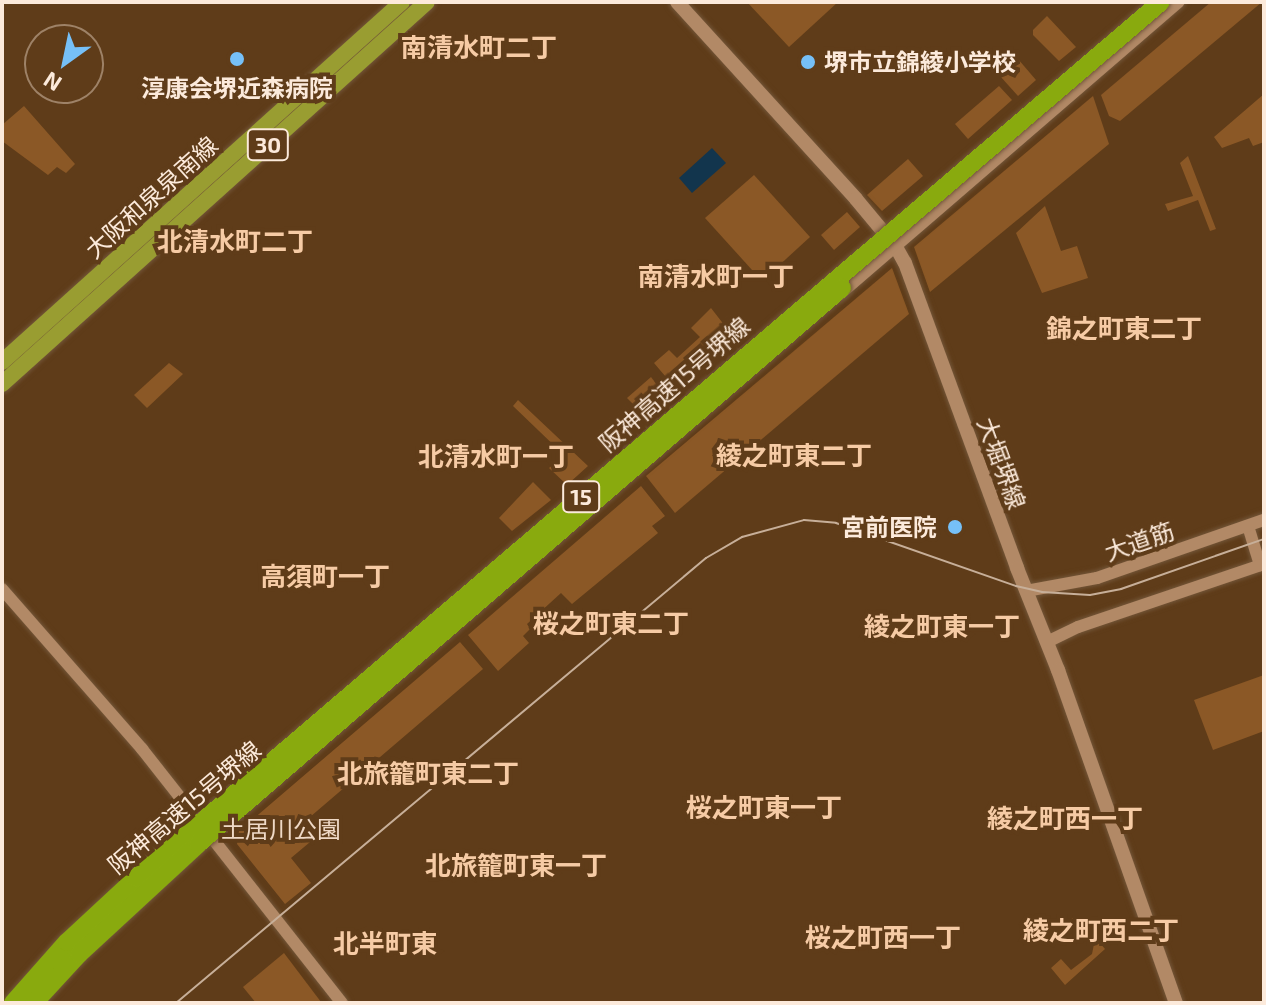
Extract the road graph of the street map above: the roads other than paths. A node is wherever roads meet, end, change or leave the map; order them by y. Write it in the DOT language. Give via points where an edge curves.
graph roads {
  1 [pos="402,2"];
  2 [pos="427,2"];
  3 [pos="677,2"];
  4 [pos="1155,2"];
  5 [pos="1161,2"];
  6 [pos="1177,2"];
  7 [pos="883,232"];
  8 [pos="896,247"];
  9 [pos="2,362"];
  10 [pos="2,384"];
  11 [pos="1264,520"];
  12 [pos="1248,526"];
  13 [pos="1262,565"];
  14 [pos="2,589"];
  15 [pos="1026,591"];
  16 [pos="1047,642"];
  17 [pos="202,822"];
  18 [pos="212,835"];
  19 [pos="13,1003"];
  20 [pos="34,1003"];
  21 [pos="342,1003"];
  22 [pos="1176,1003"];
  1 -- 9 [label="main road, 大阪和泉泉南線 / 30"];
  2 -- 10 [label="main road, 大阪和泉泉南線 / 30"];
  3 -- 7 [label="main road, 大堀堺線"];
  4 -- 7 [label="street"];
  5 -- 19 [label="highway, 阪神高速15号堺線 / 15, bridge" via="136,878 67,942"];
  6 -- 8 [label="street"];
  6 -- 20 [label="highway, 阪神高速15号堺線 / 15, bridge" via="198,844"];
  7 -- 8 [label="main road, 大堀堺線"];
  7 -- 17 [label="street"];
  8 -- 15 [label="main road, 大堀堺線"];
  8 -- 18 [label="street"];
  11 -- 12 [label="street, 大道筋"];
  12 -- 13 [label="street"];
  12 -- 15 [label="street, 大道筋" via="1097,578"];
  13 -- 16 [label="street"];
  14 -- 17 [label="street"];
  15 -- 16 [label="main road, 大堀堺線"];
  16 -- 22 [label="main road, 大堀堺線"];
  17 -- 18 [label="street"];
  18 -- 21 [label="street"];
}
